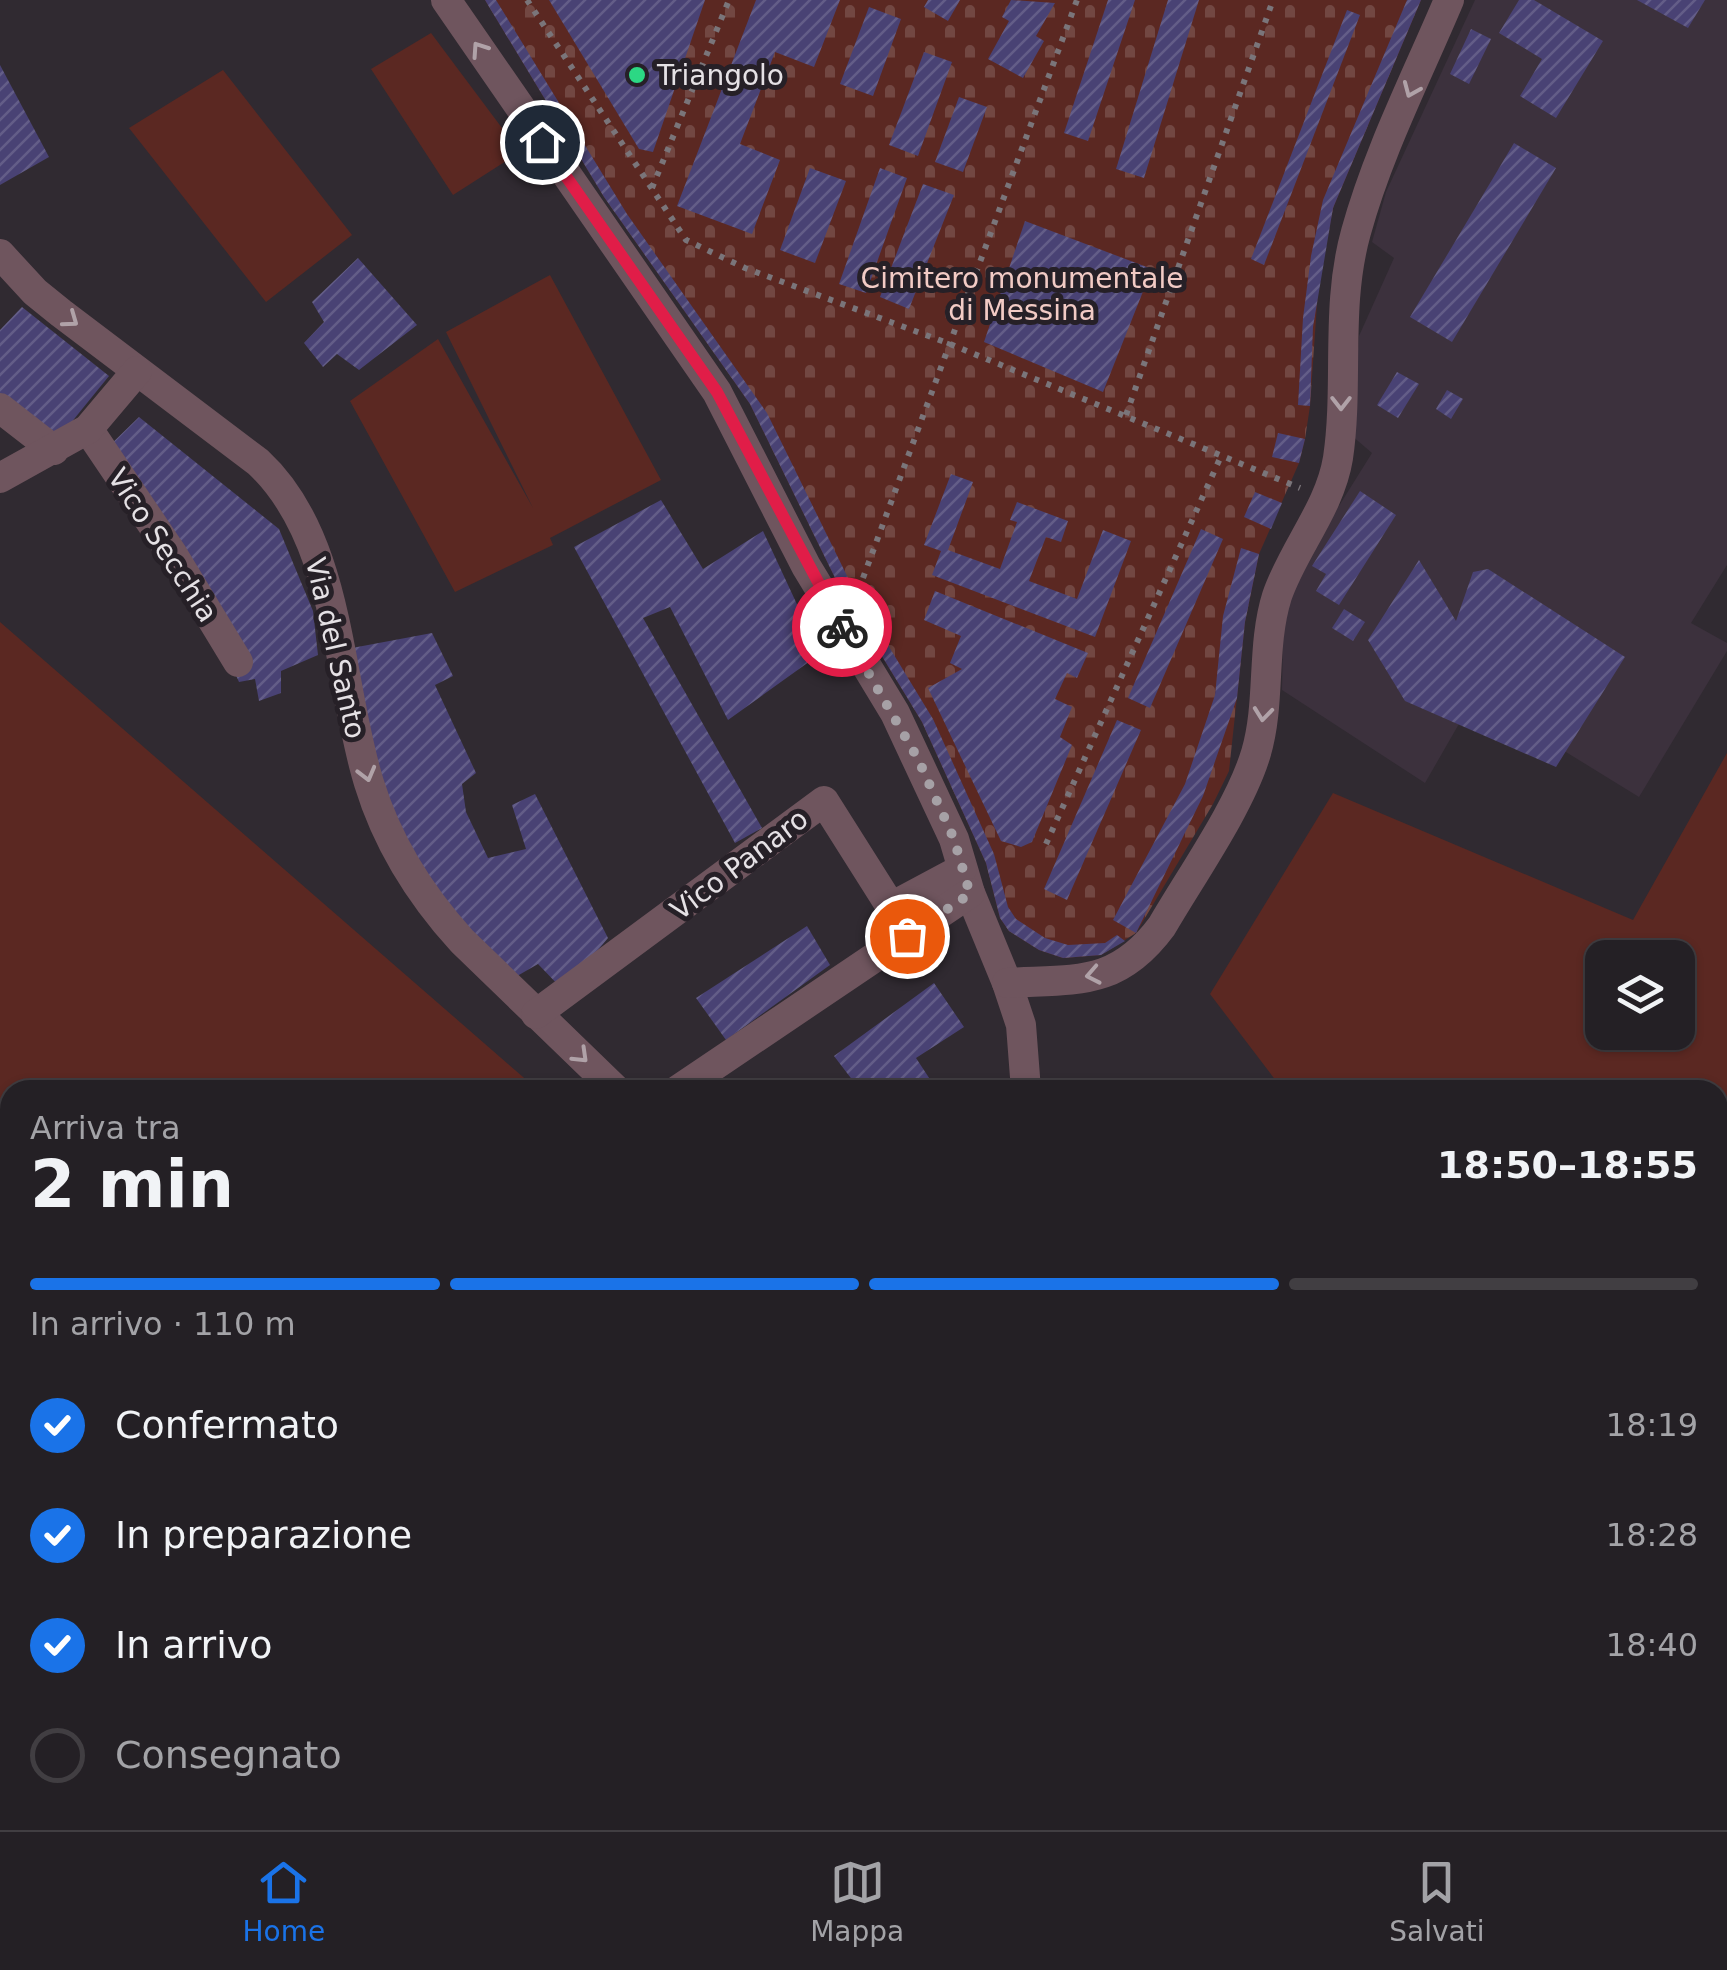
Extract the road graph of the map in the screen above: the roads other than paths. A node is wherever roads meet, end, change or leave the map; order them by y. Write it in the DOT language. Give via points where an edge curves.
graph roads {
  1 [pos="446,0"];
  2 [pos="1448,0"];
  3 [pos="0,254"];
  4 [pos="138,371"];
  5 [pos="0,408"];
  6 [pos="88,429"];
  7 [pos="54,450"];
  8 [pos="0,478"];
  9 [pos="238,662"];
  10 [pos="966,881"];
  11 [pos="1007,983"];
  12 [pos="536,1014"];
  13 [pos="605,1080"];
  14 [pos="692,1080"];
  15 [pos="1025,1080"];
  10 -- 1 [label="street, one-way" via="918,759 806,566 717,392"];
  2 -- 11 [label="street, one-way" via="1357,230 1341,338 1337,463 1274,610 1261,730 1247,777 1146,948 1114,970"];
  3 -- 4 [label="street, Via del Santo, one-way" via="35,292"];
  4 -- 6 [label="street"];
  4 -- 12 [label="street, Via del Santo, one-way" via="258,462 296,508 322,581 368,782 391,838 439,915"];
  5 -- 7 [label="street"];
  6 -- 7 [label="street"];
  6 -- 9 [label="street, Vico Secchia"];
  7 -- 8 [label="street"];
  10 -- 11 [label="street"];
  10 -- 12 [label="street, Vico Panaro" via="892,906 824,800"];
  10 -- 14 [label="street"];
  11 -- 15 [label="street" via="1020,1025"];
  12 -- 13 [label="street, Via del Santo, one-way"];
}
